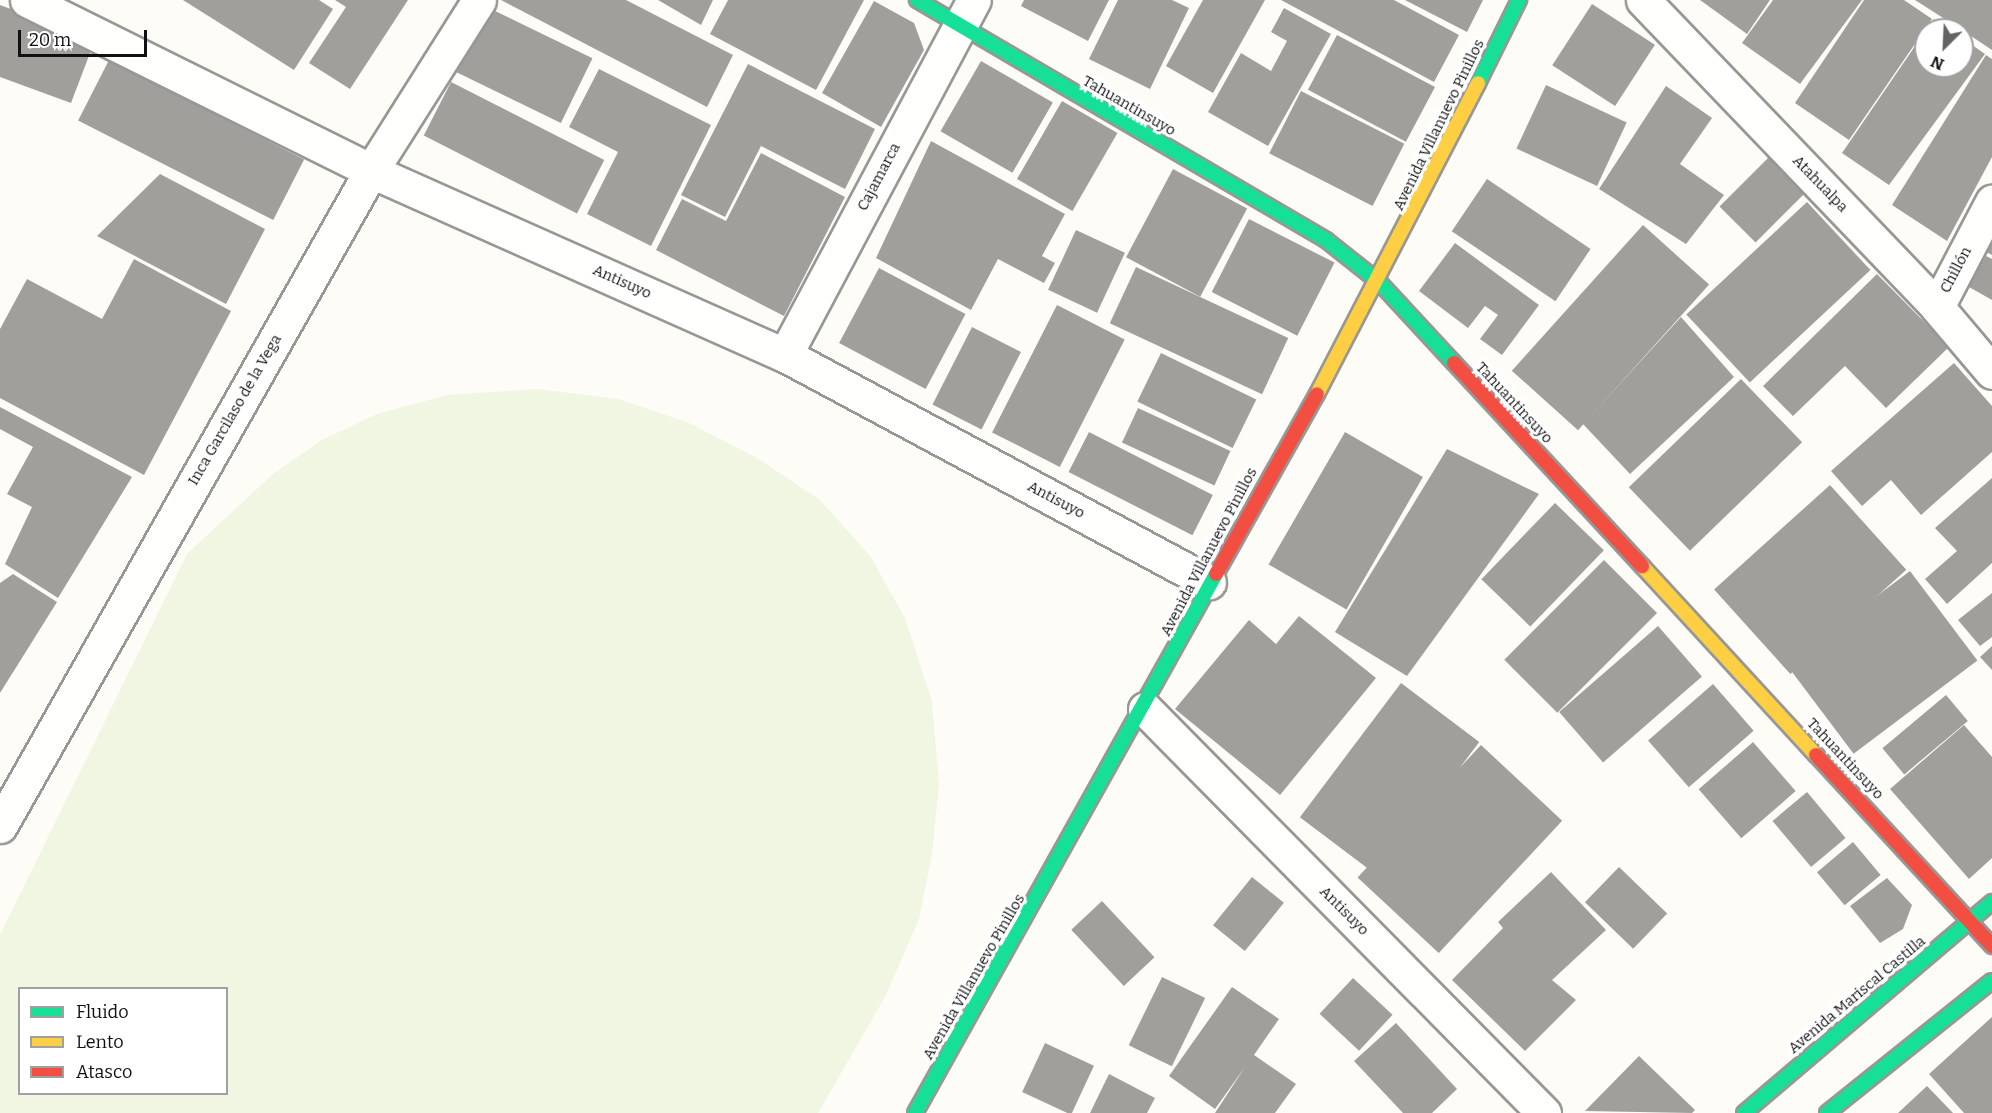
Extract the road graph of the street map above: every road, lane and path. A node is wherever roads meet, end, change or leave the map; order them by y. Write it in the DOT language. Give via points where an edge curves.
graph roads {
  1 [pos="27,0"];
  2 [pos="479,0"];
  3 [pos="917,0"];
  4 [pos="1519,0"];
  5 [pos="1643,0"];
  6 [pos="966,13"];
  7 [pos="371,171"];
  8 [pos="1992,202"];
  9 [pos="1379,282"];
  10 [pos="1937,307"];
  11 [pos="785,355"];
  12 [pos="1992,372"];
  13 [pos="1209,582"];
  14 [pos="1145,709"];
  15 [pos="9,787"];
  16 [pos="0,826"];
  17 [pos="1992,902"];
  18 [pos="1971,919"];
  19 [pos="1992,946"];
  20 [pos="1992,981"];
  21 [pos="915,1113"];
  22 [pos="1544,1113"];
  23 [pos="1744,1113"];
  24 [pos="1827,1113"];
  1 -- 7 [label="street, Antisuyo"];
  2 -- 7 [label="street, Inca Garcilaso de la Vega"];
  3 -- 6 [label="street, Tahuantinsuyo"];
  4 -- 9 [label="street, Avenida Villanuevo Pinillos"];
  5 -- 10 [label="street, Atahualpa"];
  6 -- 9 [label="street, Tahuantinsuyo" via="1326,240"];
  6 -- 11 [label="street, Cajamarca"];
  7 -- 11 [label="street, Antisuyo"];
  7 -- 15 [label="street, Inca Garcilaso de la Vega"];
  8 -- 10 [label="street, Chillón"];
  9 -- 13 [label="street, Avenida Villanuevo Pinillos"];
  9 -- 18 [label="street, Tahuantinsuyo"];
  10 -- 12 [label="street, Atahualpa"];
  11 -- 13 [label="street, Antisuyo"];
  13 -- 14 [label="street, Avenida Villanuevo Pinillos"];
  14 -- 21 [label="street, Avenida Villanuevo Pinillos"];
  14 -- 22 [label="street, Antisuyo"];
  15 -- 16 [label="street, Inca Garcilaso de la Vega"];
  17 -- 18 [label="street, Avenida Mariscal Castilla"];
  18 -- 19 [label="street, Tahuantinsuyo"];
  18 -- 23 [label="street, Avenida Mariscal Castilla"];
  20 -- 24 [label="street"];
}
